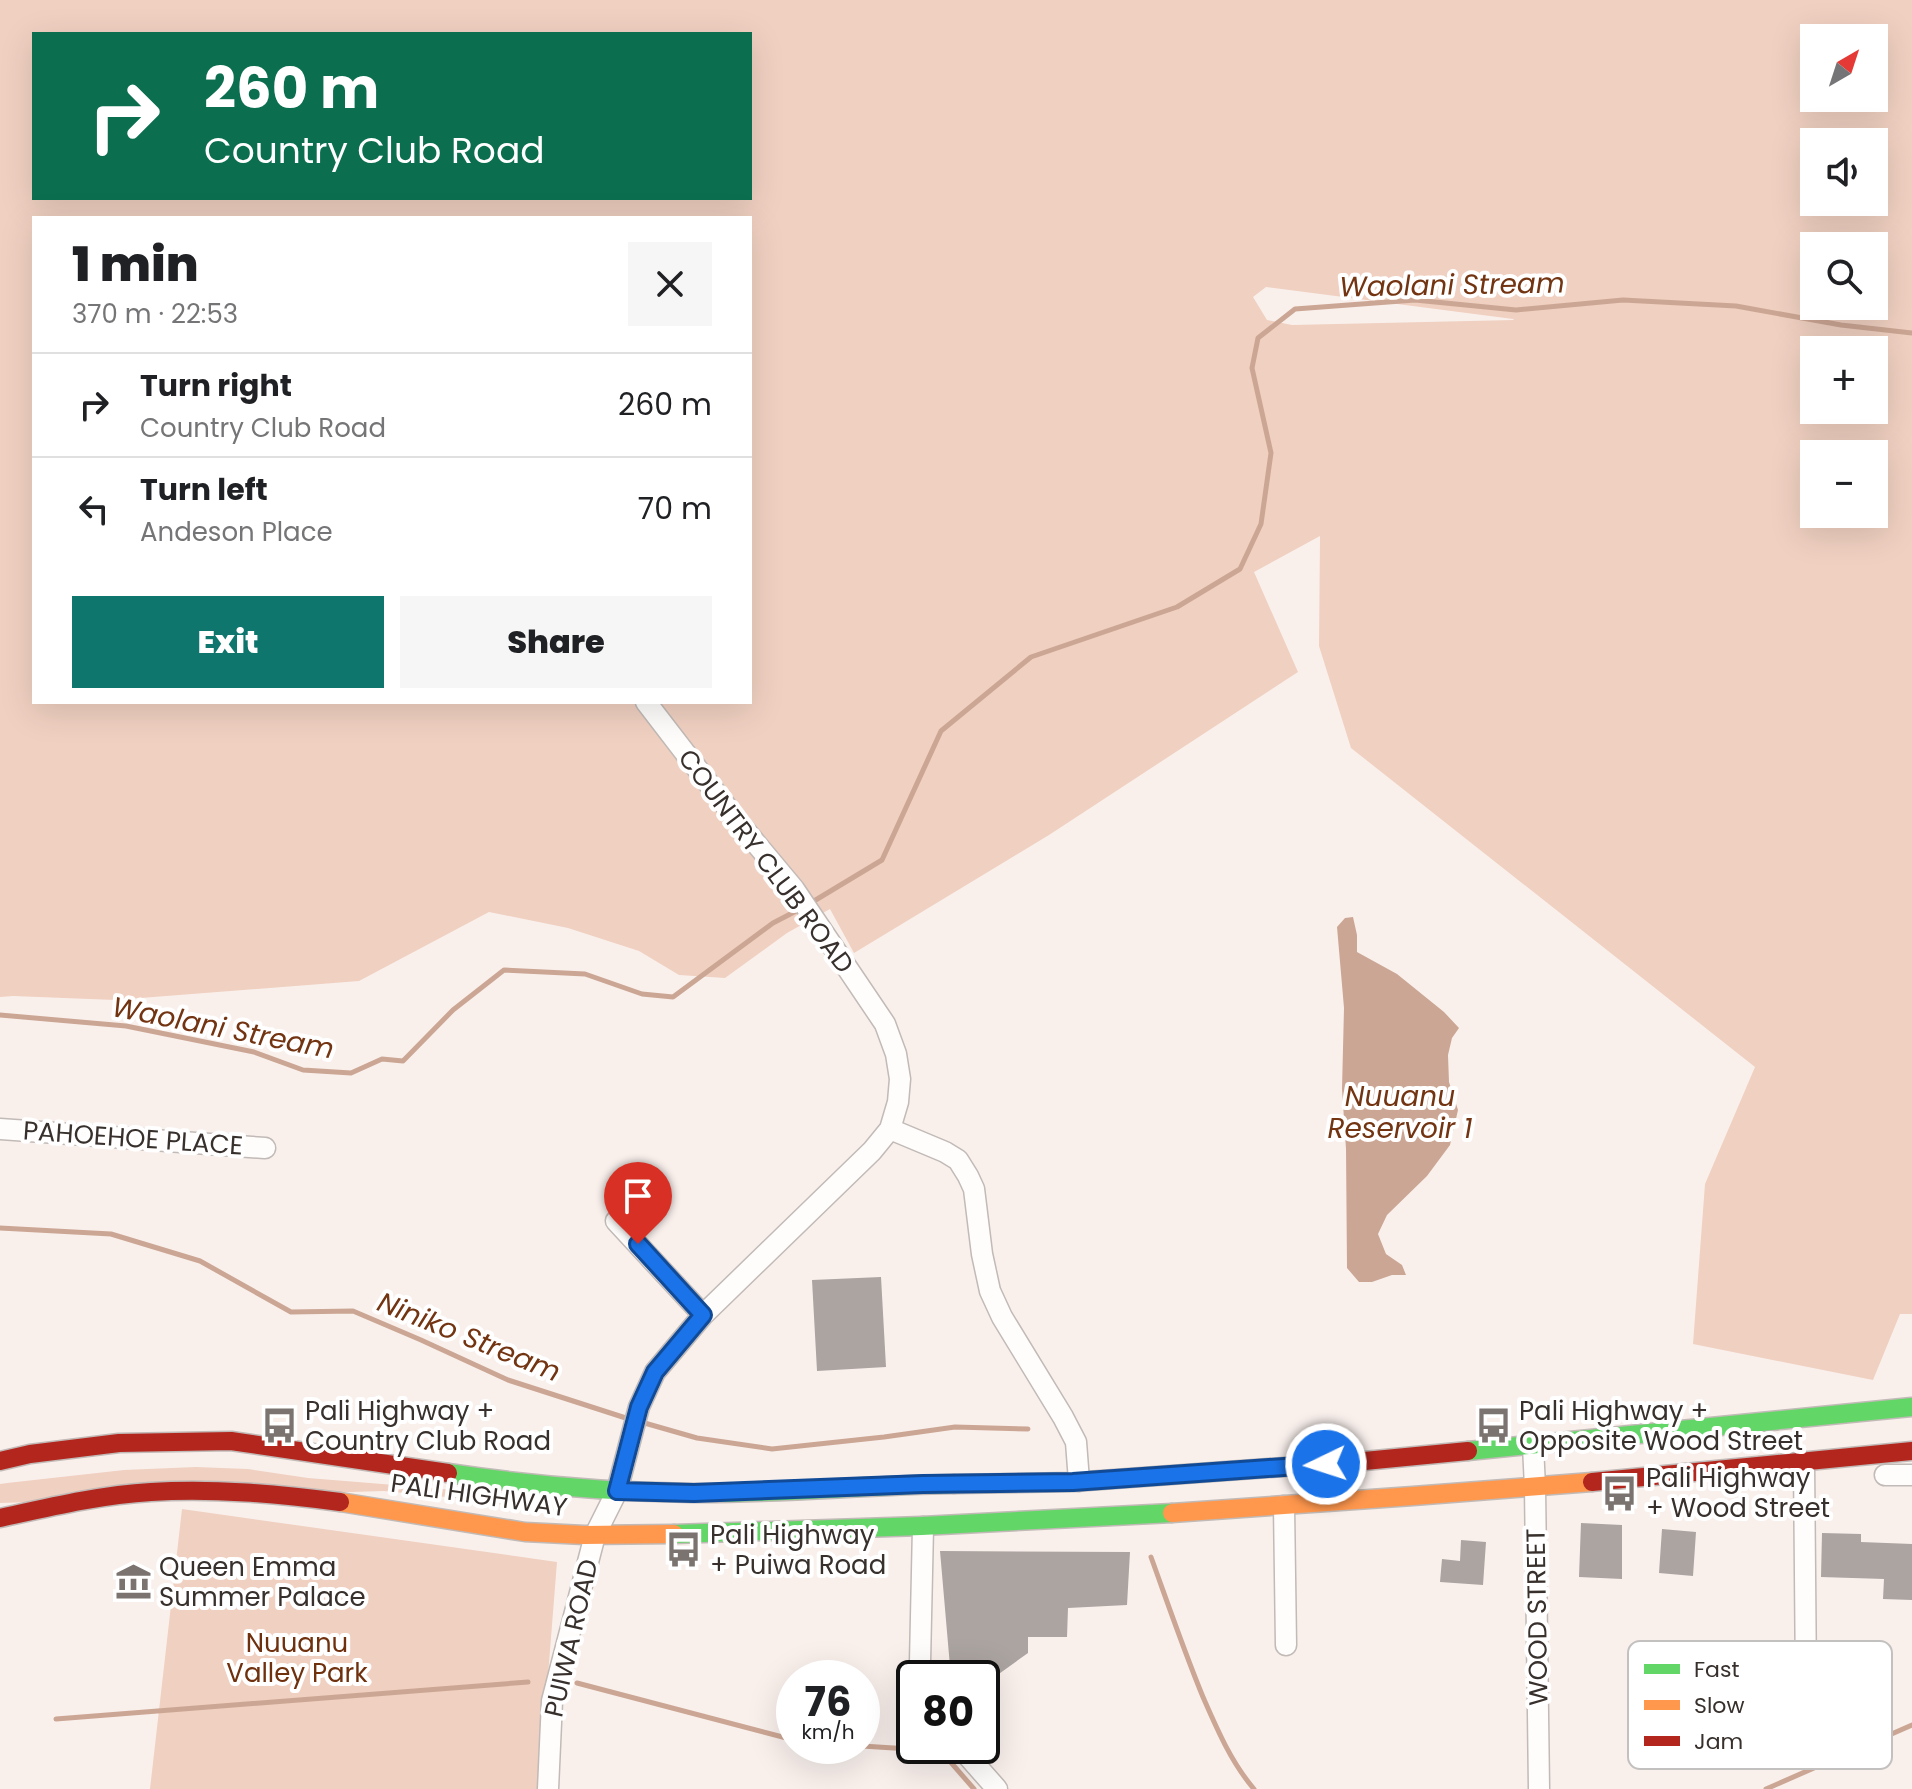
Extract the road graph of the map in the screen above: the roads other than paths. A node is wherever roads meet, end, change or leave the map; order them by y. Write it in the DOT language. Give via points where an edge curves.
graph roads {
  1 [pos="648,704"];
  2 [pos="0,1129"];
  3 [pos="890,1129"];
  4 [pos="265,1148"];
  5 [pos="616,1221"];
  6 [pos="703,1315"];
  7 [pos="1912,1407"];
  8 [pos="1533,1446"];
  9 [pos="1912,1451"];
  10 [pos="0,1461"];
  11 [pos="1804,1462"];
  12 [pos="1885,1475"];
  13 [pos="1912,1475"];
  14 [pos="1076,1481"];
  15 [pos="1535,1487"];
  16 [pos="795,1489"];
  17 [pos="617,1491"];
  18 [pos="1284,1506"];
  19 [pos="930,1512"];
  20 [pos="0,1518"];
  21 [pos="595,1535"];
  22 [pos="1806,1641"];
  23 [pos="1286,1645"];
  24 [pos="920,1660"];
  25 [pos="975,1764"];
  26 [pos="548,1789"];
  27 [pos="997,1789"];
  28 [pos="1539,1789"];
  1 -- 3 [label="street, COUNTRY CLUB ROAD" via="794,889 885,1024 900,1079"];
  2 -- 4 [label="street, PAHOEHOE PLACE"];
  3 -- 6 [label="street, COUNTRY CLUB ROAD"];
  3 -- 14 [label="street" via="945,1152 968,1176 990,1291 1076,1442"];
  5 -- 6 [label="street"];
  6 -- 17 [label="street, COUNTRY CLUB ROAD" via="655,1372 639,1407"];
  7 -- 8 [label="highway, PALI HIGHWAY"];
  8 -- 14 [label="highway, PALI HIGHWAY"];
  8 -- 15 [label="street, WOOD STREET"];
  9 -- 11 [label="highway, PALI HIGHWAY"];
  10 -- 17 [label="highway, PALI HIGHWAY" via="119,1443 231,1441 523,1484"];
  11 -- 12 [label="highway"];
  11 -- 15 [label="highway, PALI HIGHWAY"];
  11 -- 22 [label="street"];
  12 -- 13 [label="street"];
  14 -- 16 [label="highway, PALI HIGHWAY"];
  14 -- 19 [label="highway" via="1061,1495 972,1497"];
  15 -- 18 [label="highway, PALI HIGHWAY"];
  15 -- 28 [label="street, WOOD STREET"];
  16 -- 17 [label="highway, PALI HIGHWAY"];
  16 -- 19 [label="highway" via="813,1502 888,1501"];
  17 -- 21 [label="street, COUNTRY CLUB ROAD"];
  18 -- 19 [label="highway, PALI HIGHWAY"];
  18 -- 23 [label="street"];
  19 -- 21 [label="highway, PALI HIGHWAY"];
  19 -- 24 [label="street"];
  20 -- 21 [label="highway, PALI HIGHWAY" via="169,1491 265,1493 525,1532"];
  21 -- 26 [label="street, PUIWA ROAD" via="552,1701"];
  25 -- 27 [label="street"];
}
